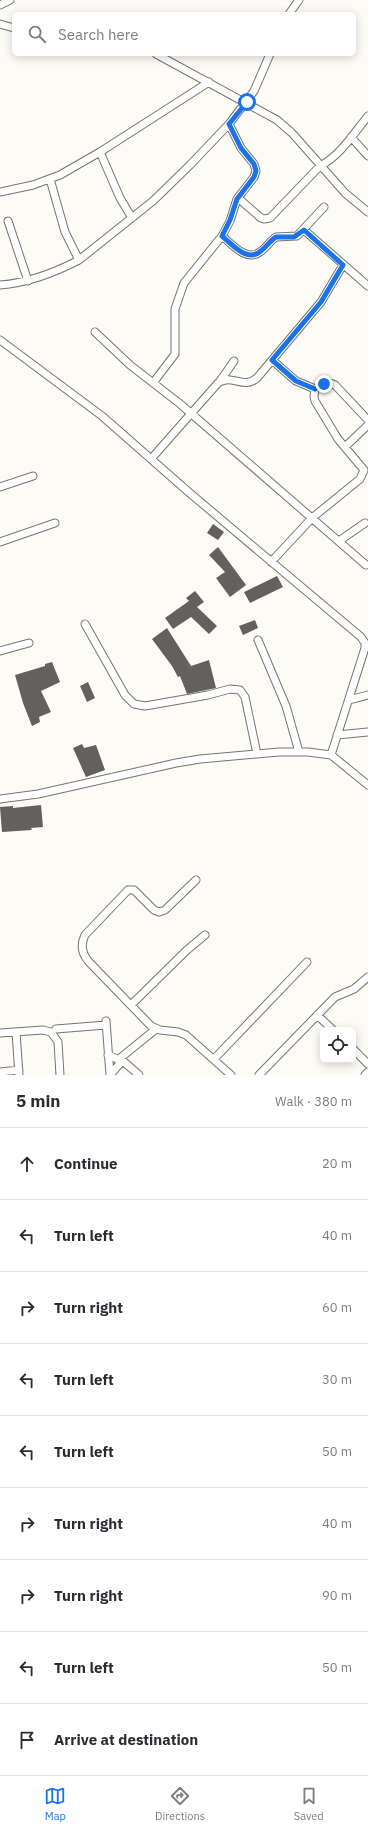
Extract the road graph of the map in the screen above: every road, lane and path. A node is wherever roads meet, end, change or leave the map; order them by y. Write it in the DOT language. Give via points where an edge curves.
graph roads {
  1 [pos="10,0"];
  2 [pos="298,0"];
  3 [pos="0,5"];
  4 [pos="290,12"];
  5 [pos="0,24"];
  6 [pos="12,27"];
  7 [pos="160,56"];
  8 [pos="269,56"];
  9 [pos="209,82"];
  10 [pos="247,102"];
  11 [pos="368,116"];
  12 [pos="229,124"];
  13 [pos="351,137"];
  14 [pos="100,152"];
  15 [pos="368,156"];
  16 [pos="320,166"];
  17 [pos="50,179"];
  18 [pos="0,192"];
  19 [pos="238,198"];
  20 [pos="324,207"];
  21 [pos="368,212"];
  22 [pos="132,218"];
  23 [pos="8,221"];
  24 [pos="304,230"];
  25 [pos="222,236"];
  26 [pos="79,260"];
  27 [pos="343,265"];
  28 [pos="28,281"];
  29 [pos="0,285"];
  30 [pos="368,286"];
  31 [pos="95,332"];
  32 [pos="0,340"];
  33 [pos="272,360"];
  34 [pos="234,362"];
  35 [pos="220,382"];
  36 [pos="153,383"];
  37 [pos="315,389"];
  38 [pos="191,413"];
  39 [pos="368,420"];
  40 [pos="368,425"];
  41 [pos="345,447"];
  42 [pos="151,459"];
  43 [pos="33,476"];
  44 [pos="0,487"];
  45 [pos="312,518"];
  46 [pos="365,523"];
  47 [pos="55,524"];
  48 [pos="339,541"];
  49 [pos="0,542"];
  50 [pos="271,562"];
  51 [pos="366,565"];
  52 [pos="85,624"];
  53 [pos="258,640"];
  54 [pos="367,641"];
  55 [pos="29,643"];
  56 [pos="0,651"];
  57 [pos="368,695"];
  58 [pos="349,700"];
  59 [pos="368,732"];
  60 [pos="337,735"];
  61 [pos="299,752"];
  62 [pos="257,754"];
  63 [pos="331,755"];
  64 [pos="368,785"];
  65 [pos="0,800"];
  66 [pos="196,880"];
  67 [pos="205,935"];
  68 [pos="307,962"];
  69 [pos="368,976"];
  70 [pos="131,1005"];
  71 [pos="317,1015"];
  72 [pos="330,1027"];
  73 [pos="56,1029"];
  74 [pos="156,1029"];
  75 [pos="0,1032"];
  76 [pos="16,1032"];
  77 [pos="356,1052"];
  78 [pos="108,1056"];
  79 [pos="214,1059"];
  80 [pos="120,1060"];
  81 [pos="368,1064"];
  82 [pos="0,1072"];
  83 [pos="368,1072"];
  84 [pos="19,1073"];
  85 [pos="60,1075"];
  86 [pos="110,1075"];
  87 [pos="139,1075"];
  88 [pos="231,1075"];
  89 [pos="259,1075"];
  90 [pos="364,1075"];
  1 -- 3 [label="street"];
  2 -- 4 [label="street"];
  5 -- 6 [label="street"];
  7 -- 9 [label="street"];
  8 -- 10 [label="street"];
  9 -- 10 [label="street"];
  9 -- 14 [label="street"];
  10 -- 12 [label="street"];
  10 -- 16 [label="street" via="283,124"];
  11 -- 13 [label="street"];
  12 -- 19 [label="street" via="241,148 256,168 254,177"];
  12 -- 22 [label="street" via="175,180"];
  13 -- 15 [label="street"];
  13 -- 16 [label="street" via="330,160"];
  14 -- 17 [label="street"];
  14 -- 22 [label="street" via="120,198"];
  16 -- 19 [label="street" via="267,219 261,218"];
  16 -- 21 [label="street" via="345,193"];
  17 -- 18 [label="street"];
  17 -- 26 [label="street" via="65,232"];
  19 -- 25 [label="street"];
  20 -- 24 [label="street"];
  22 -- 26 [label="street"];
  23 -- 28 [label="street"];
  24 -- 25 [label="street" via="294,237 276,237 262,251 252,256 244,254"];
  24 -- 27 [label="street"];
  25 -- 36 [label="street" via="184,282 175,309 175,354"];
  26 -- 28 [label="street"];
  27 -- 30 [label="street"];
  27 -- 33 [label="street" via="321,302"];
  28 -- 29 [label="street"];
  31 -- 36 [label="street"];
  32 -- 42 [label="street" via="102,416"];
  33 -- 35 [label="street" via="253,382 243,384 227,379"];
  33 -- 37 [label="street" via="296,381"];
  34 -- 35 [label="street"];
  35 -- 38 [label="street"];
  36 -- 38 [label="street"];
  37 -- 39 [label="street" via="332,383"];
  37 -- 41 [label="street" via="315,401"];
  38 -- 42 [label="street"];
  38 -- 45 [label="street"];
  40 -- 41 [label="street"];
  41 -- 45 [label="street" via="363,468 363,474"];
  42 -- 50 [label="street"];
  43 -- 44 [label="street"];
  45 -- 48 [label="street"];
  45 -- 50 [label="street"];
  46 -- 48 [label="street"];
  47 -- 49 [label="street"];
  48 -- 51 [label="street"];
  50 -- 54 [label="street"];
  52 -- 62 [label="street" via="124,695 137,705 145,706 240,690 245,697"];
  53 -- 61 [label="street" via="286,706"];
  54 -- 58 [label="street"];
  55 -- 56 [label="street"];
  57 -- 58 [label="street"];
  58 -- 60 [label="street"];
  59 -- 60 [label="street"];
  60 -- 63 [label="street"];
  61 -- 62 [label="street"];
  61 -- 63 [label="street"];
  62 -- 65 [label="street" via="176,763"];
  63 -- 64 [label="street"];
  66 -- 70 [label="street" via="165,910 159,912 134,890 129,889 85,935 82,942 85,957"];
  67 -- 70 [label="street"];
  68 -- 79 [label="street"];
  69 -- 71 [label="street" via="354,989 335,996"];
  70 -- 74 [label="street"];
  71 -- 72 [label="street"];
  71 -- 89 [label="street"];
  73 -- 78 [label="street" via="106,1023"];
  74 -- 79 [label="street" via="186,1035"];
  74 -- 80 [label="street"];
  75 -- 76 [label="street"];
  76 -- 84 [label="street"];
  76 -- 85 [label="street" via="43,1030 54,1034 58,1042"];
  77 -- 81 [label="street"];
  78 -- 80 [label="street"];
  78 -- 86 [label="street"];
  79 -- 88 [label="street"];
  80 -- 86 [label="street"];
  80 -- 87 [label="street"];
  82 -- 84 [label="street"];
  83 -- 90 [label="street"];
}
